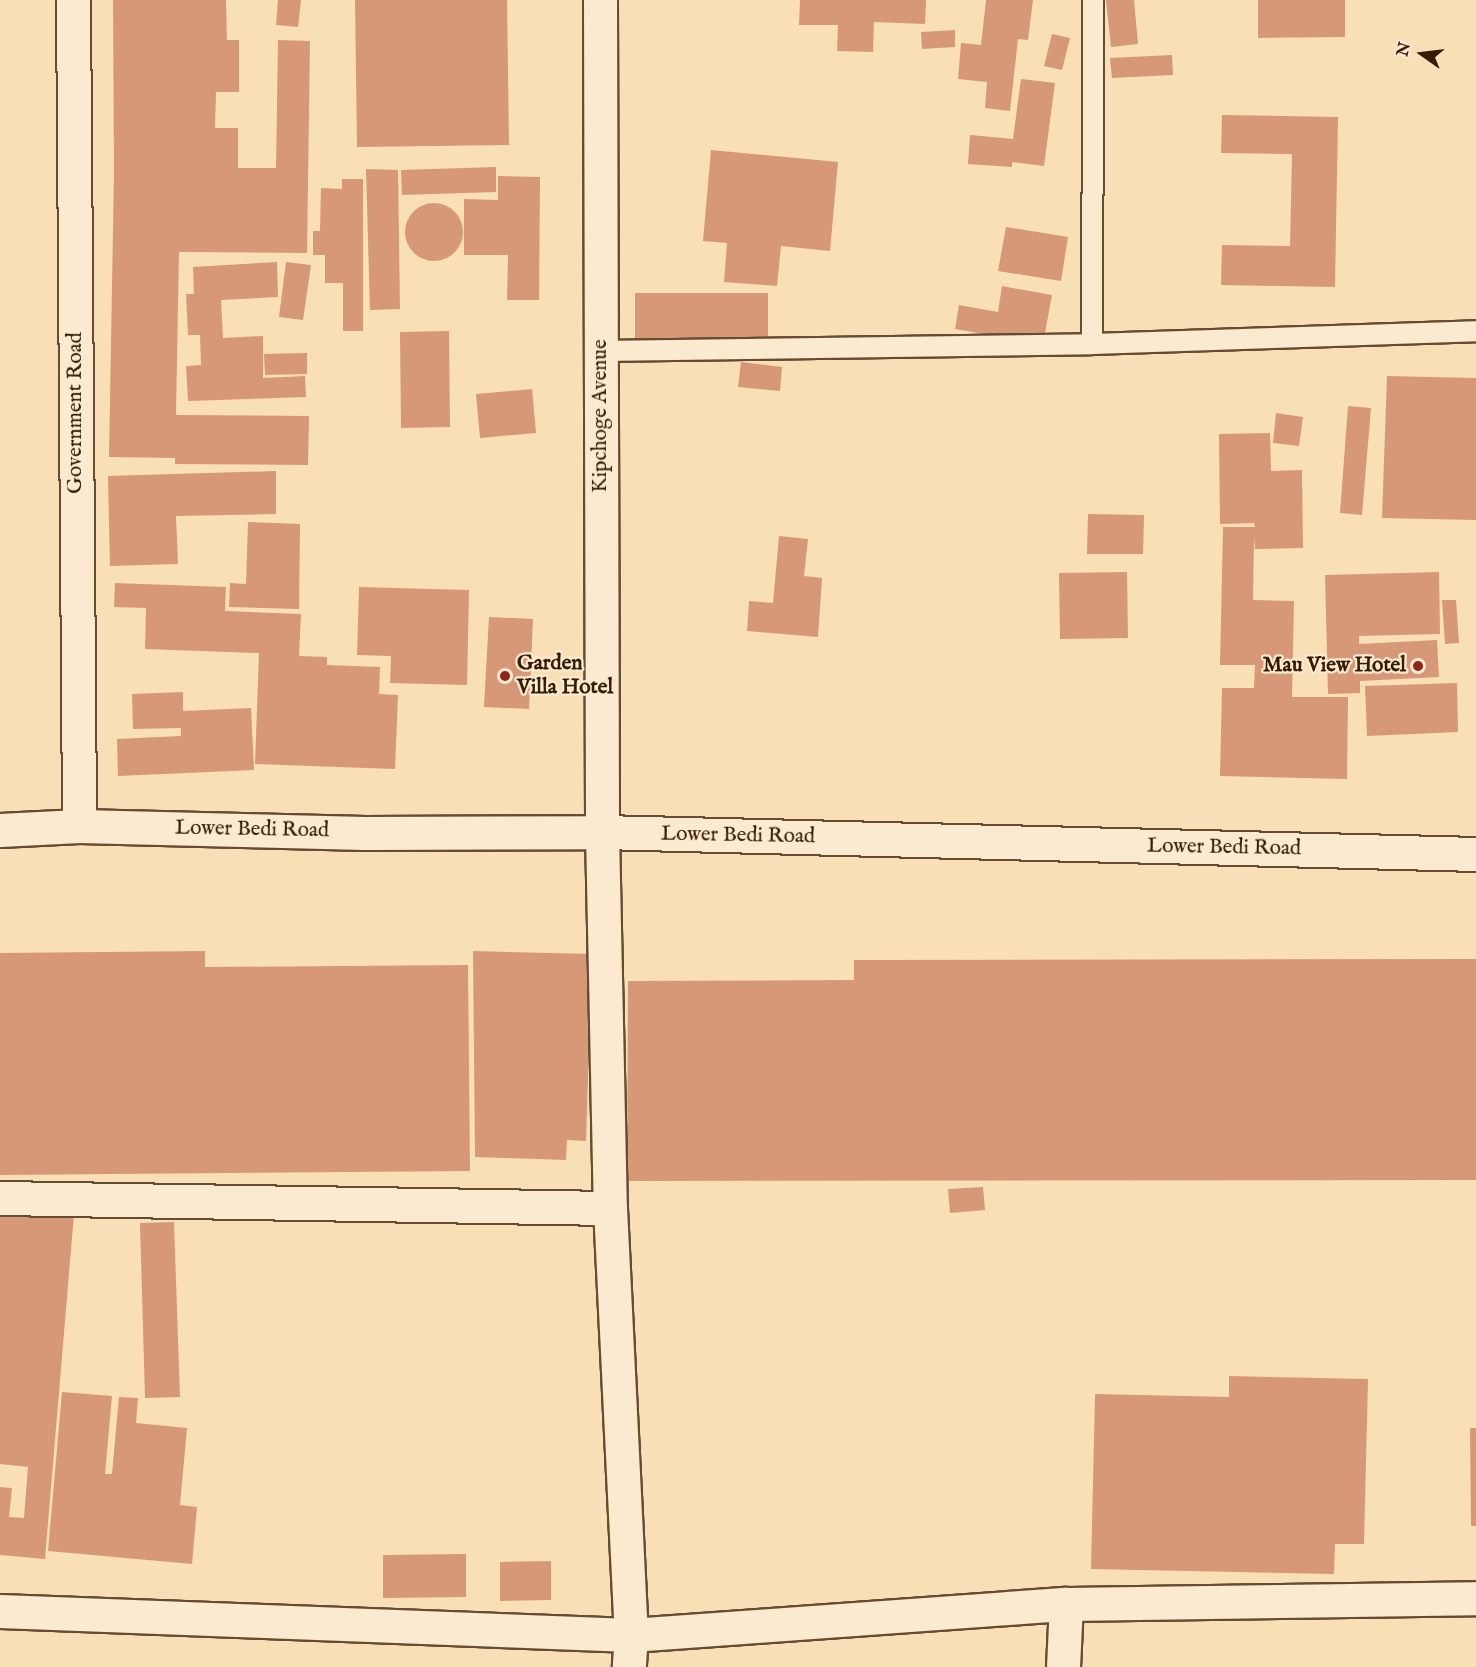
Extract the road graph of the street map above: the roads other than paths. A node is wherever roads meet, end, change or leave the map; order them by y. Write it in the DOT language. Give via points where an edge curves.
graph roads {
  1 [pos="73,0"];
  2 [pos="600,0"];
  3 [pos="1094,0"];
  4 [pos="1476,331"];
  5 [pos="1092,344"];
  6 [pos="601,351"];
  7 [pos="79,826"];
  8 [pos="0,830"];
  9 [pos="602,832"];
  10 [pos="1476,854"];
  11 [pos="0,1198"];
  12 [pos="610,1208"];
  13 [pos="1476,1598"];
  14 [pos="1066,1604"];
  15 [pos="0,1611"];
  16 [pos="630,1651"];
  17 [pos="1063,1667"];
  1 -- 7 [label="street, Government Road"];
  2 -- 6 [label="street, Kipchoge Avenue"];
  3 -- 5 [label="lane"];
  4 -- 5 [label="lane"];
  5 -- 6 [label="lane"];
  6 -- 9 [label="street, Kipchoge Avenue"];
  7 -- 8 [label="street, Lower Bedi Road"];
  7 -- 9 [label="street, Lower Bedi Road" via="365,833"];
  9 -- 10 [label="street, Lower Bedi Road"];
  9 -- 12 [label="street, Kipchoge Avenue"];
  11 -- 12 [label="street"];
  12 -- 16 [label="street, Kipchoge Avenue"];
  13 -- 14 [label="street"];
  14 -- 16 [label="street"];
  14 -- 17 [label="street"];
  15 -- 16 [label="street"];
}
